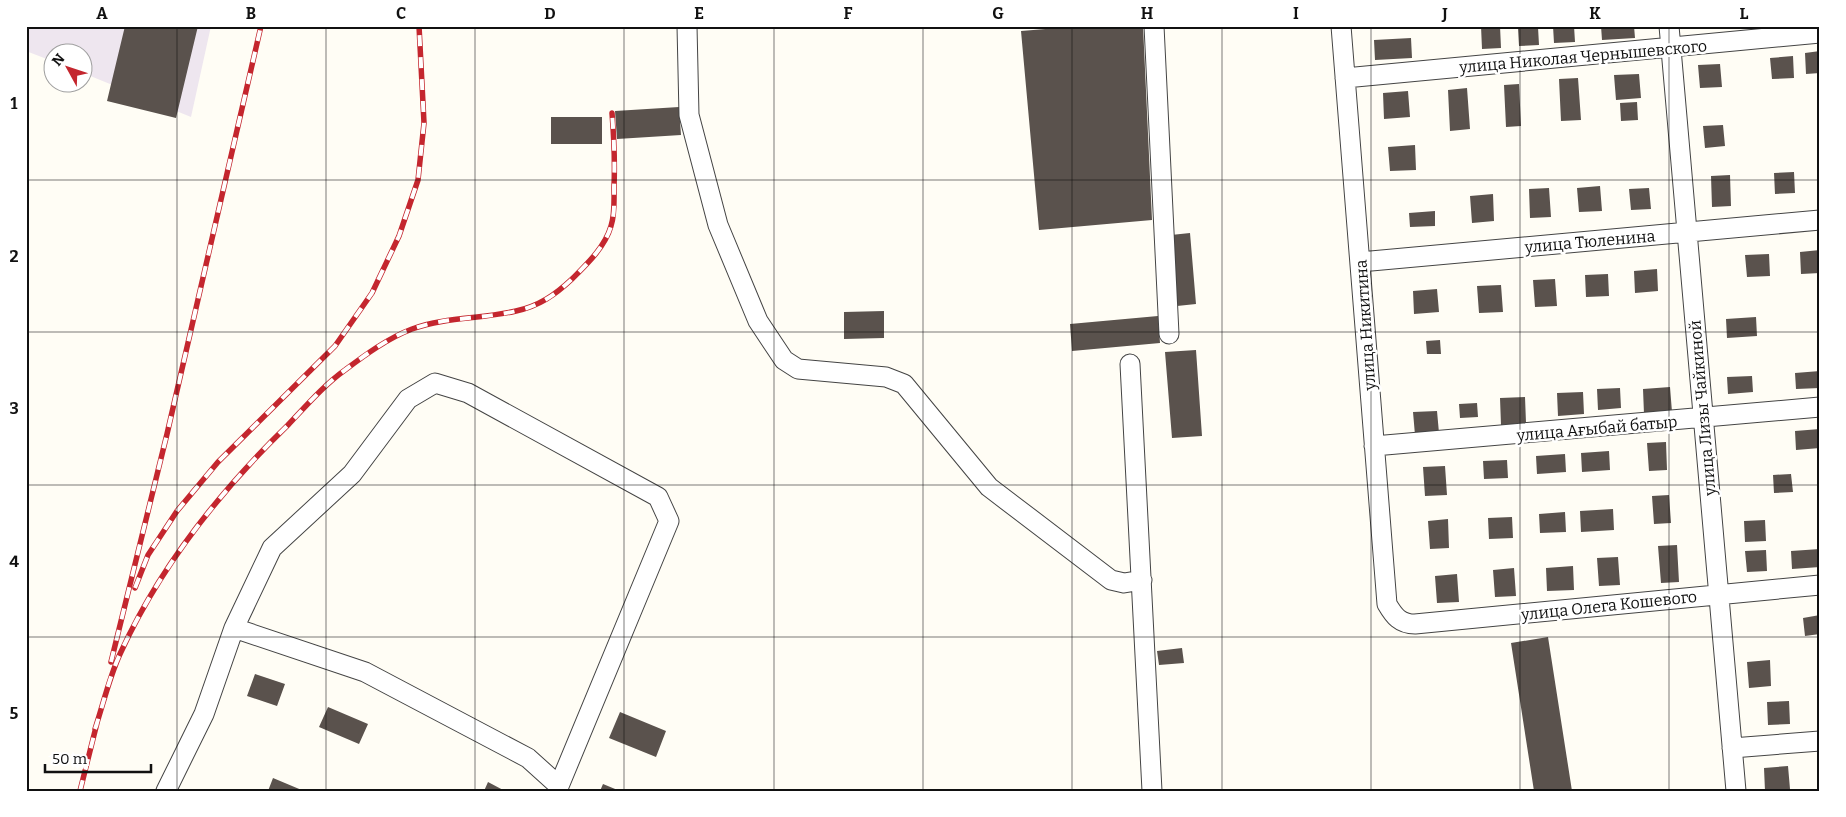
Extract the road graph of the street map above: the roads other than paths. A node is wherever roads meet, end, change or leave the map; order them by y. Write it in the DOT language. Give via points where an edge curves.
graph roads {
  1 [pos="688,26"];
  2 [pos="1154,26"];
  3 [pos="1341,26"];
  4 [pos="1669,26"];
  5 [pos="1820,33"];
  6 [pos="1671,47"];
  7 [pos="1346,78"];
  8 [pos="1820,220"];
  9 [pos="1687,232"];
  10 [pos="1360,262"];
  11 [pos="1169,334"];
  12 [pos="1130,364"];
  13 [pos="1820,408"];
  14 [pos="1703,419"];
  15 [pos="1374,446"];
  16 [pos="1142,580"];
  17 [pos="1820,585"];
  18 [pos="1719,595"];
  19 [pos="1399,620"];
  20 [pos="234,628"];
  21 [pos="1820,741"];
  22 [pos="1732,748"];
  23 [pos="558,788"];
  24 [pos="166,791"];
  25 [pos="1152,791"];
  26 [pos="1736,791"];
  1 -- 16 [label="street" via="689,115 718,225 758,321 784,360 798,369 886,377 904,384 989,486 1111,580 1124,583"];
  2 -- 11 [label="street"];
  3 -- 7 [label="street, улица Никитина"];
  4 -- 6 [label="street, улица Лизы Чайкиной"];
  5 -- 6 [label="street, улица Николая Чернышевского"];
  6 -- 7 [label="street, улица Николая Чернышевского"];
  6 -- 9 [label="street, улица Лизы Чайкиной"];
  7 -- 10 [label="street, улица Никитина"];
  8 -- 9 [label="street, улица Тюленина"];
  9 -- 10 [label="street, улица Тюленина"];
  9 -- 14 [label="street, улица Лизы Чайкиной"];
  10 -- 15 [label="street, улица Никитина"];
  12 -- 16 [label="street"];
  13 -- 14 [label="street, улица Ағыбай батыр"];
  14 -- 15 [label="street, улица Ағыбай батыр"];
  14 -- 18 [label="street, улица Лизы Чайкиной"];
  15 -- 19 [label="street, улица Никитина" via="1387,604"];
  16 -- 25 [label="street"];
  17 -- 18 [label="street, улица Олега Кошевого"];
  18 -- 19 [label="street, улица Олега Кошевого" via="1415,624"];
  18 -- 22 [label="street, улица Лизы Чайкиной"];
  20 -- 23 [label="street" via="365,672 528,758"];
  20 -- 23 [label="street" via="272,548 352,474 408,399 435,383 468,393 658,497 669,521"];
  20 -- 24 [label="street" via="204,714"];
  21 -- 22 [label="street"];
  22 -- 26 [label="street, улица Лизы Чайкиной"];
}
